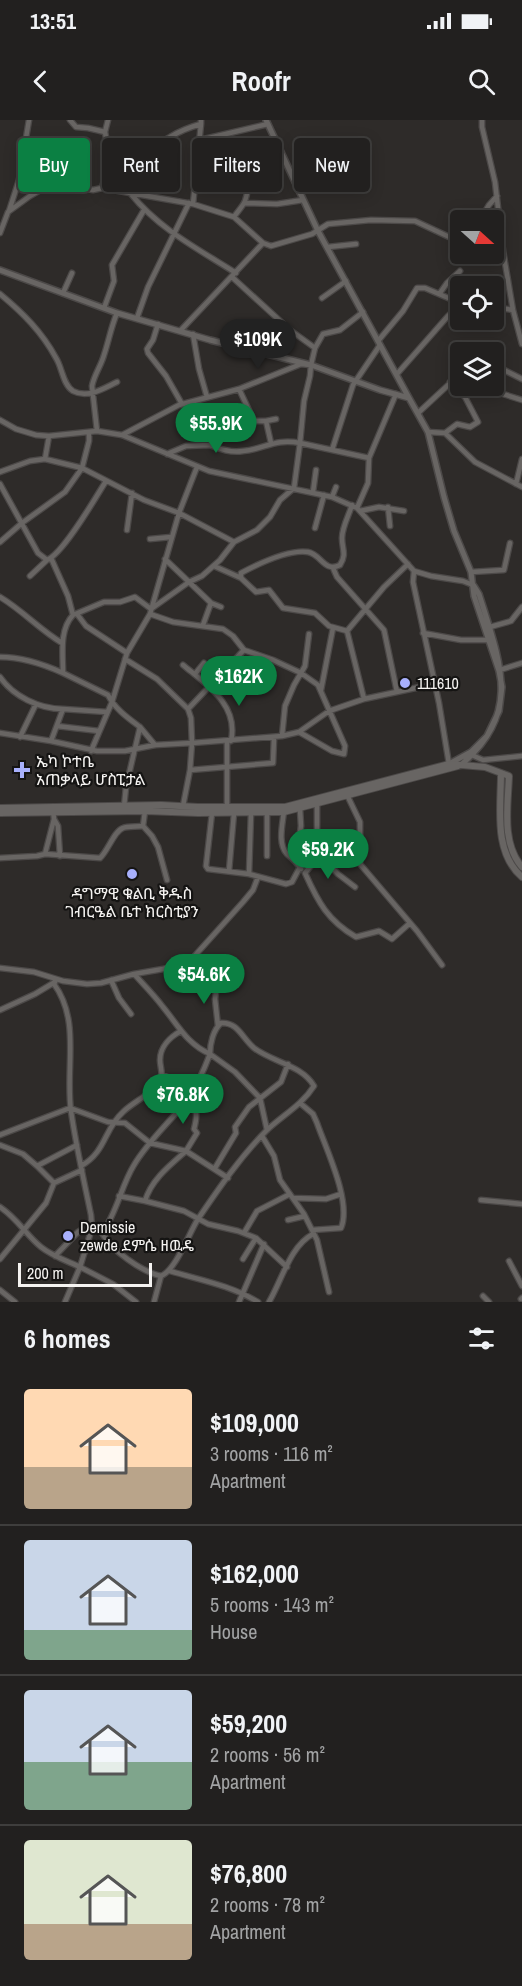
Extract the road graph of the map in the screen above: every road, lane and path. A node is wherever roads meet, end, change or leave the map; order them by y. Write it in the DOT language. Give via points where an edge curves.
graph roads {
  1 [pos="29,120"];
  2 [pos="70,120"];
  3 [pos="108,120"];
  4 [pos="482,120"];
  5 [pos="201,122"];
  6 [pos="267,122"];
  7 [pos="105,132"];
  8 [pos="106,138"];
  9 [pos="167,138"];
  10 [pos="200,138"];
  11 [pos="207,138"];
  12 [pos="102,188"];
  13 [pos="121,192"];
  14 [pos="193,192"];
  15 [pos="245,192"];
  16 [pos="131,194"];
  17 [pos="497,196"];
  18 [pos="303,200"];
  19 [pos="244,203"];
  20 [pos="191,204"];
  21 [pos="144,210"];
  22 [pos="486,210"];
  23 [pos="499,210"];
  24 [pos="8,212"];
  25 [pos="234,217"];
  26 [pos="318,231"];
  27 [pos="0,233"];
  28 [pos="175,235"];
  29 [pos="450,237"];
  30 [pos="263,243"];
  31 [pos="356,244"];
  32 [pos="328,247"];
  33 [pos="504,257"];
  34 [pos="0,270"];
  35 [pos="460,270"];
  36 [pos="72,273"];
  37 [pos="234,275"];
  38 [pos="346,280"];
  39 [pos="63,293"];
  40 [pos="440,293"];
  41 [pos="0,294"];
  42 [pos="322,298"];
  43 [pos="450,298"];
  44 [pos="104,308"];
  45 [pos="504,309"];
  46 [pos="513,310"];
  47 [pos="363,312"];
  48 [pos="117,313"];
  49 [pos="450,314"];
  50 [pos="137,318"];
  51 [pos="158,324"];
  52 [pos="181,330"];
  53 [pos="193,334"];
  54 [pos="379,343"];
  55 [pos="522,344"];
  56 [pos="315,348"];
  57 [pos="311,365"];
  58 [pos="504,370"];
  59 [pos="397,374"];
  60 [pos="522,379"];
  61 [pos="356,381"];
  62 [pos="117,382"];
  63 [pos="450,382"];
  64 [pos="239,389"];
  65 [pos="93,393"];
  66 [pos="396,394"];
  67 [pos="207,397"];
  68 [pos="465,397"];
  69 [pos="409,398"];
  70 [pos="522,400"];
  71 [pos="182,404"];
  72 [pos="418,413"];
  73 [pos="276,419"];
  74 [pos="0,420"];
  75 [pos="254,421"];
  76 [pos="266,421"];
  77 [pos="97,431"];
  78 [pos="89,432"];
  79 [pos="428,432"];
  80 [pos="445,433"];
  81 [pos="122,435"];
  82 [pos="49,436"];
  83 [pos="271,443"];
  84 [pos="300,443"];
  85 [pos="209,445"];
  86 [pos="332,450"];
  87 [pos="167,454"];
  88 [pos="369,458"];
  89 [pos="45,459"];
  90 [pos="522,459"];
  91 [pos="197,467"];
  92 [pos="82,468"];
  93 [pos="316,470"];
  94 [pos="0,472"];
  95 [pos="106,481"];
  96 [pos="0,484"];
  97 [pos="516,484"];
  98 [pos="336,487"];
  99 [pos="522,487"];
  100 [pos="294,488"];
  101 [pos="313,492"];
  102 [pos="132,494"];
  103 [pos="324,495"];
  104 [pos="332,497"];
  105 [pos="388,507"];
  106 [pos="356,508"];
  107 [pos="404,511"];
  108 [pos="179,513"];
  109 [pos="22,523"];
  110 [pos="390,526"];
  111 [pos="315,528"];
  112 [pos="127,530"];
  113 [pos="171,537"];
  114 [pos="150,539"];
  115 [pos="0,542"];
  116 [pos="234,542"];
  117 [pos="510,543"];
  118 [pos="49,559"];
  119 [pos="165,559"];
  120 [pos="408,564"];
  121 [pos="214,566"];
  122 [pos="333,568"];
  123 [pos="414,571"];
  124 [pos="471,572"];
  125 [pos="30,576"];
  126 [pos="241,578"];
  127 [pos="189,582"];
  128 [pos="473,585"];
  129 [pos="0,597"];
  130 [pos="211,603"];
  131 [pos="221,607"];
  132 [pos="366,608"];
  133 [pos="522,608"];
  134 [pos="151,611"];
  135 [pos="75,615"];
  136 [pos="203,625"];
  137 [pos="490,627"];
  138 [pos="333,628"];
  139 [pos="347,631"];
  140 [pos="423,633"];
  141 [pos="309,634"];
  142 [pos="488,640"];
  143 [pos="62,643"];
  144 [pos="244,650"];
  145 [pos="127,653"];
  146 [pos="0,657"];
  147 [pos="125,659"];
  148 [pos="204,663"];
  149 [pos="522,663"];
  150 [pos="183,665"];
  151 [pos="500,665"];
  152 [pos="63,673"];
  153 [pos="301,673"];
  154 [pos="195,674"];
  155 [pos="0,677"];
  156 [pos="434,684"];
  157 [pos="209,685"];
  158 [pos="321,690"];
  159 [pos="397,692"];
  160 [pos="364,699"];
  161 [pos="112,702"];
  162 [pos="36,704"];
  163 [pos="63,709"];
  164 [pos="188,709"];
  165 [pos="330,711"];
  166 [pos="107,712"];
  167 [pos="57,726"];
  168 [pos="140,728"];
  169 [pos="99,731"];
  170 [pos="299,732"];
  171 [pos="0,733"];
  172 [pos="282,736"];
  173 [pos="20,737"];
  174 [pos="274,738"];
  175 [pos="51,741"];
  176 [pos="229,741"];
  177 [pos="192,743"];
  178 [pos="155,745"];
  179 [pos="135,749"];
  180 [pos="91,750"];
  181 [pos="474,756"];
  182 [pos="522,756"];
  183 [pos="449,764"];
  184 [pos="461,765"];
  185 [pos="228,768"];
  186 [pos="190,770"];
  187 [pos="501,773"];
  188 [pos="348,797"];
  189 [pos="317,805"];
  190 [pos="183,806"];
  191 [pos="124,807"];
  192 [pos="227,807"];
  193 [pos="0,808"];
  194 [pos="300,809"];
  195 [pos="284,810"];
  196 [pos="145,811"];
  197 [pos="0,813"];
  198 [pos="54,813"];
  199 [pos="212,813"];
  200 [pos="234,813"];
  201 [pos="251,813"];
  202 [pos="267,813"];
  203 [pos="142,826"];
  204 [pos="45,854"];
  205 [pos="320,855"];
  206 [pos="60,856"];
  207 [pos="267,856"];
  208 [pos="0,858"];
  209 [pos="296,861"];
  210 [pos="300,867"];
  211 [pos="522,867"];
  212 [pos="229,871"];
  213 [pos="305,873"];
  214 [pos="249,874"];
  215 [pos="258,877"];
  216 [pos="522,877"];
  217 [pos="167,880"];
  218 [pos="355,887"];
  219 [pos="410,923"];
  220 [pos="442,965"];
  221 [pos="0,968"];
  222 [pos="134,974"];
  223 [pos="111,980"];
  224 [pos="55,982"];
  225 [pos="217,984"];
  226 [pos="0,1010"];
  227 [pos="131,1014"];
  228 [pos="218,1026"];
  229 [pos="181,1031"];
  230 [pos="210,1054"];
  231 [pos="288,1065"];
  232 [pos="162,1075"];
  233 [pos="195,1088"];
  234 [pos="260,1098"];
  235 [pos="188,1099"];
  236 [pos="300,1104"];
  237 [pos="70,1108"];
  238 [pos="115,1121"];
  239 [pos="267,1130"];
  240 [pos="0,1135"];
  241 [pos="262,1136"];
  242 [pos="150,1143"];
  243 [pos="0,1144"];
  244 [pos="77,1144"];
  245 [pos="186,1151"];
  246 [pos="37,1166"];
  247 [pos="82,1168"];
  248 [pos="215,1168"];
  249 [pos="228,1178"];
  250 [pos="54,1183"];
  251 [pos="341,1194"];
  252 [pos="119,1196"];
  253 [pos="292,1196"];
  254 [pos="481,1200"];
  255 [pos="145,1201"];
  256 [pos="522,1204"];
  257 [pos="0,1206"];
  258 [pos="305,1216"];
  259 [pos="198,1219"];
  260 [pos="288,1220"];
  261 [pos="92,1228"];
  262 [pos="26,1230"];
  263 [pos="313,1232"];
  264 [pos="102,1233"];
  265 [pos="244,1233"];
  266 [pos="256,1238"];
  267 [pos="264,1244"];
  268 [pos="55,1256"];
  269 [pos="0,1259"];
  270 [pos="243,1259"];
  271 [pos="509,1261"];
  272 [pos="80,1267"];
  273 [pos="287,1268"];
  274 [pos="170,1271"];
  275 [pos="161,1276"];
  276 [pos="522,1286"];
  277 [pos="0,1290"];
  278 [pos="242,1292"];
  279 [pos="330,1292"];
  280 [pos="483,1296"];
  281 [pos="15,1302"];
  282 [pos="65,1302"];
  283 [pos="136,1302"];
  284 [pos="154,1302"];
  285 [pos="239,1302"];
  286 [pos="258,1302"];
  287 [pos="269,1302"];
  288 [pos="489,1302"];
  1 -- 24 [label="street" via="19,180"];
  2 -- 7 [label="street" via="76,127"];
  3 -- 7 [label="street"];
  4 -- 17 [label="street"];
  5 -- 9 [label="street"];
  5 -- 10 [label="street"];
  6 -- 11 [label="street"];
  6 -- 18 [label="street"];
  7 -- 8 [label="street"];
  12 -- 24 [label="street" via="49,185"];
  13 -- 16 [label="street"];
  14 -- 20 [label="street"];
  15 -- 19 [label="street"];
  16 -- 20 [label="street"];
  16 -- 21 [label="street"];
  17 -- 22 [label="street"];
  17 -- 23 [label="street"];
  18 -- 19 [label="street"];
  18 -- 26 [label="street"];
  19 -- 25 [label="street"];
  20 -- 25 [label="street"];
  20 -- 28 [label="street"];
  21 -- 28 [label="street"];
  21 -- 44 [label="street" via="112,265 114,281"];
  24 -- 27 [label="street"];
  25 -- 30 [label="street"];
  26 -- 29 [label="street" via="339,222 415,221"];
  26 -- 30 [label="street" via="271,246"];
  26 -- 32 [label="street"];
  28 -- 37 [label="street"];
  28 -- 50 [label="street"];
  30 -- 37 [label="street"];
  31 -- 32 [label="street"];
  32 -- 38 [label="street"];
  33 -- 46 [label="street"];
  34 -- 39 [label="street"];
  35 -- 40 [label="street"];
  36 -- 39 [label="street"];
  37 -- 52 [label="street"];
  37 -- 56 [label="street" via="290,330"];
  38 -- 42 [label="street"];
  38 -- 47 [label="street"];
  39 -- 44 [label="street"];
  40 -- 43 [label="street"];
  40 -- 54 [label="street" via="417,288"];
  41 -- 65 [label="street" via="45,340 70,389"];
  44 -- 48 [label="street"];
  45 -- 46 [label="street"];
  46 -- 55 [label="street"];
  47 -- 54 [label="street"];
  47 -- 56 [label="street" via="340,330 322,334"];
  48 -- 50 [label="street"];
  48 -- 65 [label="street" via="93,379"];
  49 -- 59 [label="street"];
  50 -- 51 [label="street"];
  51 -- 52 [label="street"];
  51 -- 71 [label="street" via="148,353"];
  52 -- 53 [label="street"];
  53 -- 57 [label="street"];
  53 -- 67 [label="street"];
  54 -- 59 [label="street"];
  54 -- 61 [label="street"];
  56 -- 57 [label="street"];
  57 -- 61 [label="street"];
  57 -- 64 [label="street" via="300,364"];
  57 -- 84 [label="street"];
  58 -- 60 [label="street"];
  59 -- 69 [label="street"];
  61 -- 66 [label="street"];
  61 -- 86 [label="street"];
  62 -- 65 [label="street"];
  63 -- 72 [label="street"];
  64 -- 67 [label="street"];
  64 -- 75 [label="street"];
  65 -- 77 [label="street"];
  66 -- 69 [label="street"];
  66 -- 88 [label="street"];
  67 -- 71 [label="street"];
  68 -- 70 [label="street" via="481,387"];
  68 -- 80 [label="street" via="478,422 470,427 457,424"];
  69 -- 72 [label="street"];
  71 -- 81 [label="street"];
  72 -- 79 [label="street"];
  73 -- 76 [label="street"];
  74 -- 82 [label="street" via="24,433"];
  75 -- 76 [label="street"];
  75 -- 85 [label="street"];
  76 -- 83 [label="street"];
  77 -- 78 [label="street"];
  77 -- 81 [label="street"];
  78 -- 82 [label="street"];
  78 -- 92 [label="street"];
  79 -- 80 [label="street"];
  79 -- 124 [label="street" via="454,531"];
  80 -- 97 [label="street" via="475,462"];
  81 -- 87 [label="street"];
  82 -- 89 [label="street"];
  83 -- 84 [label="street"];
  83 -- 85 [label="street" via="241,452"];
  84 -- 86 [label="street"];
  84 -- 100 [label="street"];
  85 -- 87 [label="street" via="186,446"];
  86 -- 88 [label="street"];
  87 -- 91 [label="street"];
  88 -- 106 [label="street" via="368,483"];
  89 -- 92 [label="street"];
  89 -- 94 [label="street"];
  90 -- 97 [label="street"];
  91 -- 100 [label="street"];
  91 -- 108 [label="street"];
  92 -- 95 [label="street"];
  92 -- 109 [label="street" via="65,492"];
  93 -- 101 [label="street"];
  95 -- 102 [label="street"];
  95 -- 118 [label="street" via="91,508"];
  96 -- 109 [label="street"];
  97 -- 99 [label="street"];
  98 -- 104 [label="street"];
  100 -- 101 [label="street"];
  100 -- 116 [label="street" via="257,530"];
  101 -- 103 [label="street"];
  102 -- 108 [label="street"];
  102 -- 112 [label="street"];
  103 -- 104 [label="street"];
  103 -- 111 [label="street"];
  104 -- 106 [label="street"];
  105 -- 106 [label="street"];
  105 -- 107 [label="street"];
  105 -- 110 [label="street"];
  106 -- 120 [label="street"];
  106 -- 122 [label="street" via="342,533 344,557 340,566"];
  108 -- 113 [label="street"];
  108 -- 116 [label="street"];
  109 -- 115 [label="street"];
  109 -- 118 [label="street" via="38,553"];
  113 -- 114 [label="street"];
  113 -- 119 [label="street"];
  116 -- 121 [label="street"];
  117 -- 124 [label="street" via="504,570"];
  118 -- 125 [label="street"];
  118 -- 135 [label="street"];
  119 -- 127 [label="street"];
  119 -- 134 [label="street"];
  120 -- 123 [label="street"];
  120 -- 132 [label="street"];
  121 -- 126 [label="street"];
  121 -- 127 [label="street"];
  122 -- 126 [label="street" via="311,553 284,555 262,562 242,573"];
  122 -- 132 [label="street"];
  123 -- 128 [label="street"];
  123 -- 140 [label="street"];
  124 -- 128 [label="street"];
  126 -- 138 [label="street" via="256,592 269,590 281,606 315,613"];
  127 -- 130 [label="street"];
  127 -- 134 [label="street"];
  128 -- 137 [label="street"];
  128 -- 142 [label="street"];
  129 -- 143 [label="street"];
  130 -- 131 [label="street"];
  130 -- 136 [label="street"];
  132 -- 139 [label="street"];
  132 -- 159 [label="street" via="384,630"];
  133 -- 137 [label="street" via="511,621"];
  134 -- 135 [label="street" via="135,597 97,604"];
  134 -- 136 [label="street" via="173,622"];
  134 -- 145 [label="street"];
  135 -- 143 [label="street"];
  135 -- 145 [label="street"];
  136 -- 144 [label="street" via="229,632"];
  137 -- 151 [label="street"];
  138 -- 139 [label="street"];
  138 -- 158 [label="street"];
  139 -- 160 [label="street"];
  140 -- 142 [label="street"];
  140 -- 156 [label="street"];
  141 -- 153 [label="street" via="307,659"];
  142 -- 151 [label="street"];
  143 -- 152 [label="street"];
  144 -- 153 [label="street"];
  144 -- 157 [label="street"];
  145 -- 147 [label="street"];
  146 -- 152 [label="street" via="26,660"];
  147 -- 161 [label="street"];
  147 -- 164 [label="street" via="157,679"];
  148 -- 154 [label="street"];
  149 -- 151 [label="street"];
  150 -- 154 [label="street"];
  151 -- 181 [label="street" via="505,711 491,739"];
  151 -- 183 [label="street" via="502,701 494,724 480,744"];
  152 -- 161 [label="street" via="100,690"];
  153 -- 158 [label="street"];
  153 -- 172 [label="street" via="285,706"];
  154 -- 157 [label="street"];
  155 -- 162 [label="street" via="17,694"];
  156 -- 159 [label="street"];
  156 -- 183 [label="street"];
  157 -- 164 [label="street"];
  157 -- 176 [label="street" via="232,718"];
  158 -- 165 [label="street"];
  159 -- 160 [label="street"];
  160 -- 165 [label="street"];
  161 -- 166 [label="street"];
  161 -- 168 [label="street"];
  162 -- 163 [label="street"];
  162 -- 173 [label="street"];
  163 -- 166 [label="street"];
  163 -- 167 [label="street"];
  164 -- 177 [label="street"];
  165 -- 170 [label="street"];
  165 -- 170 [label="street" via="345,746 344,754"];
  166 -- 169 [label="street"];
  167 -- 169 [label="street"];
  167 -- 175 [label="street"];
  168 -- 178 [label="street"];
  168 -- 179 [label="street"];
  169 -- 180 [label="street"];
  170 -- 172 [label="street"];
  171 -- 173 [label="street"];
  172 -- 174 [label="street"];
  173 -- 175 [label="street"];
  174 -- 176 [label="street"];
  174 -- 185 [label="street" via="273,763"];
  175 -- 180 [label="street"];
  176 -- 177 [label="street"];
  176 -- 185 [label="street"];
  177 -- 178 [label="street"];
  177 -- 186 [label="street"];
  178 -- 179 [label="street"];
  179 -- 180 [label="street"];
  179 -- 191 [label="street"];
  181 -- 182 [label="street" via="483,760"];
  181 -- 184 [label="street"];
  183 -- 184 [label="main road"];
  183 -- 195 [label="main road"];
  184 -- 187 [label="main road"];
  184 -- 188 [label="main road"];
  185 -- 186 [label="street"];
  185 -- 192 [label="street"];
  186 -- 190 [label="street"];
  187 -- 211 [label="main road" via="509,776 508,838"];
  187 -- 216 [label="main road" via="501,837 513,868"];
  188 -- 189 [label="main road"];
  188 -- 219 [label="street" via="360,822 360,864"];
  189 -- 194 [label="main road"];
  189 -- 205 [label="street"];
  190 -- 191 [label="main road"];
  190 -- 192 [label="main road"];
  191 -- 198 [label="main road"];
  192 -- 195 [label="main road"];
  193 -- 198 [label="main road"];
  194 -- 195 [label="main road"];
  194 -- 209 [label="street"];
  195 -- 202 [label="main road"];
  195 -- 209 [label="street" via="281,843"];
  196 -- 198 [label="main road"];
  196 -- 199 [label="main road"];
  196 -- 203 [label="street"];
  197 -- 198 [label="main road"];
  198 -- 204 [label="street"];
  198 -- 206 [label="street"];
  199 -- 200 [label="main road"];
  199 -- 212 [label="street" via="206,866"];
  200 -- 201 [label="main road"];
  200 -- 212 [label="street"];
  201 -- 202 [label="main road"];
  201 -- 214 [label="street"];
  202 -- 207 [label="street"];
  203 -- 206 [label="street" via="123,828 100,858"];
  203 -- 217 [label="street" via="158,847"];
  204 -- 206 [label="street"];
  204 -- 208 [label="street"];
  205 -- 213 [label="street"];
  205 -- 218 [label="street"];
  209 -- 210 [label="street"];
  210 -- 213 [label="street"];
  210 -- 215 [label="street" via="290,883"];
  212 -- 214 [label="street"];
  213 -- 219 [label="street" via="322,909 354,936 379,931 392,939"];
  214 -- 215 [label="street"];
  215 -- 222 [label="street" via="248,896 190,961"];
  219 -- 220 [label="street"];
  221 -- 224 [label="street" via="34,972"];
  222 -- 223 [label="street"];
  222 -- 229 [label="street"];
  223 -- 224 [label="street" via="87,984"];
  223 -- 227 [label="street"];
  224 -- 226 [label="street"];
  224 -- 237 [label="street" via="69,1022"];
  225 -- 228 [label="street"];
  228 -- 230 [label="street"];
  228 -- 231 [label="street" via="231,1024 253,1047"];
  229 -- 230 [label="street"];
  229 -- 232 [label="street" via="162,1050"];
  230 -- 233 [label="street"];
  230 -- 234 [label="street" via="235,1072"];
  231 -- 234 [label="street" via="281,1082"];
  231 -- 236 [label="street" via="314,1083"];
  232 -- 233 [label="street"];
  232 -- 238 [label="street" via="149,1092"];
  233 -- 235 [label="street"];
  234 -- 239 [label="street"];
  234 -- 248 [label="street" via="235,1127 236,1133"];
  235 -- 242 [label="street"];
  235 -- 245 [label="street" via="196,1108 197,1132"];
  236 -- 239 [label="street"];
  236 -- 251 [label="street" via="313,1114"];
  237 -- 238 [label="street"];
  237 -- 240 [label="street"];
  237 -- 244 [label="street"];
  238 -- 242 [label="street" via="125,1123"];
  238 -- 247 [label="street" via="96,1156"];
  239 -- 241 [label="street"];
  241 -- 249 [label="street"];
  241 -- 253 [label="street" via="274,1156 280,1180"];
  242 -- 245 [label="street"];
  242 -- 252 [label="street"];
  243 -- 246 [label="street"];
  244 -- 246 [label="street"];
  244 -- 247 [label="street"];
  245 -- 248 [label="street"];
  245 -- 255 [label="street" via="166,1168 149,1189"];
  246 -- 250 [label="street"];
  247 -- 250 [label="street"];
  247 -- 261 [label="street"];
  248 -- 249 [label="street"];
  249 -- 259 [label="street"];
  250 -- 262 [label="street" via="46,1203"];
  251 -- 253 [label="street" via="326,1199"];
  251 -- 263 [label="street" via="341,1228"];
  252 -- 255 [label="street"];
  252 -- 264 [label="street"];
  253 -- 258 [label="street"];
  253 -- 265 [label="street" via="257,1211"];
  254 -- 256 [label="street"];
  255 -- 259 [label="street" via="184,1211"];
  257 -- 262 [label="street"];
  258 -- 260 [label="street"];
  258 -- 263 [label="street"];
  259 -- 265 [label="street"];
  259 -- 274 [label="street"];
  261 -- 264 [label="street"];
  261 -- 268 [label="street" via="78,1232"];
  261 -- 272 [label="street"];
  262 -- 268 [label="street"];
  262 -- 269 [label="street"];
  263 -- 273 [label="street" via="300,1242"];
  263 -- 279 [label="street"];
  264 -- 275 [label="street" via="117,1250"];
  265 -- 266 [label="street"];
  266 -- 267 [label="street"];
  266 -- 270 [label="street"];
  267 -- 273 [label="street"];
  267 -- 278 [label="street"];
  268 -- 272 [label="street"];
  271 -- 276 [label="street"];
  272 -- 282 [label="street"];
  272 -- 283 [label="street" via="113,1284"];
  273 -- 287 [label="street"];
  274 -- 275 [label="street"];
  274 -- 278 [label="street"];
  275 -- 284 [label="street"];
  277 -- 281 [label="street"];
  278 -- 285 [label="street"];
  278 -- 286 [label="street"];
  280 -- 288 [label="street"];
}
